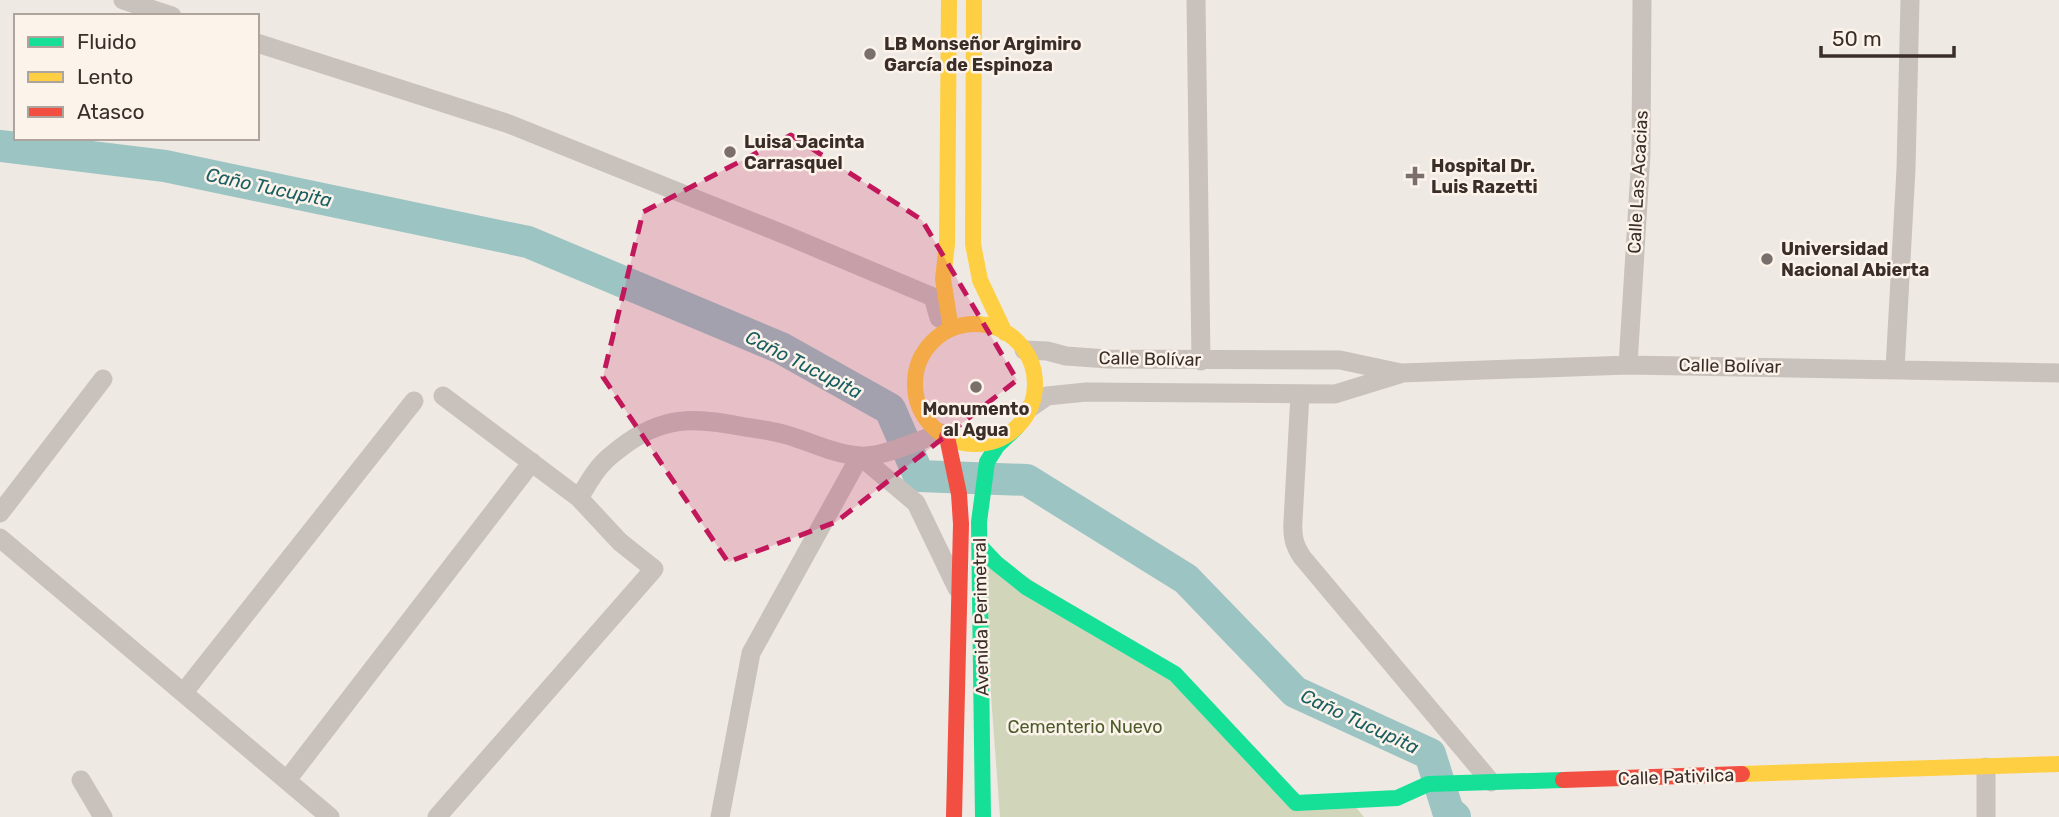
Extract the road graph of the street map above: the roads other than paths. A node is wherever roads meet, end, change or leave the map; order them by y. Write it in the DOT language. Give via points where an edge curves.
graph roads {
  1 [pos="122,0"];
  2 [pos="949,0"];
  3 [pos="974,0"];
  4 [pos="1196,0"];
  5 [pos="1642,0"];
  6 [pos="1910,0"];
  7 [pos="166,14"];
  8 [pos="259,44"];
  9 [pos="948,331"];
  10 [pos="1005,333"];
  11 [pos="1024,351"];
  12 [pos="1201,361"];
  13 [pos="1628,365"];
  14 [pos="1895,369"];
  15 [pos="1401,373"];
  16 [pos="2059,373"];
  17 [pos="103,379"];
  18 [pos="1300,394"];
  19 [pos="443,396"];
  20 [pos="414,401"];
  21 [pos="1030,408"];
  22 [pos="1016,428"];
  23 [pos="944,435"];
  24 [pos="860,456"];
  25 [pos="532,462"];
  26 [pos="579,498"];
  27 [pos="0,513"];
  28 [pos="0,538"];
  29 [pos="980,546"];
  30 [pos="959,593"];
  31 [pos="184,692"];
  32 [pos="2059,764"];
  33 [pos="1986,767"];
  34 [pos="81,780"];
  35 [pos="287,780"];
  36 [pos="1492,782"];
  37 [pos="103,817"];
  38 [pos="330,817"];
  39 [pos="438,817"];
  40 [pos="720,817"];
  41 [pos="954,817"];
  42 [pos="983,817"];
  43 [pos="1986,817"];
  1 -- 7 [label="street"];
  2 -- 9 [label="street" via="943,279"];
  3 -- 10 [label="street" via="975,267"];
  4 -- 12 [label="street"];
  5 -- 13 [label="street, Calle Las Acacias" via="1641,154"];
  6 -- 14 [label="street"];
  8 -- 9 [label="street" via="509,124 873,271 933,297"];
  9 -- 10 [label="street" via="979,325"];
  9 -- 23 [label="street" via="928,347 915,377 920,409"];
  10 -- 11 [label="street"];
  11 -- 12 [label="street, Calle Bolívar"];
  11 -- 21 [label="street" via="1034,379"];
  12 -- 15 [label="street, Calle Bolívar" via="1340,360"];
  13 -- 14 [label="street, Calle Bolívar"];
  13 -- 15 [label="street, Calle Bolívar"];
  14 -- 16 [label="street, Calle Bolívar"];
  15 -- 18 [label="street, Calle Bolívar" via="1335,394"];
  17 -- 27 [label="street"];
  18 -- 21 [label="street, Calle Bolívar" via="1086,392 1047,396"];
  18 -- 36 [label="street" via="1295,547"];
  19 -- 25 [label="street"];
  20 -- 31 [label="street"];
  21 -- 22 [label="street"];
  22 -- 23 [label="street" via="983,443 958,442"];
  22 -- 29 [label="street, Avenida Perimetral" via="987,462"];
  23 -- 24 [label="street"];
  23 -- 30 [label="street, Avenida Perimetral" via="959,494"];
  24 -- 26 [label="street" via="774,432 678,420 649,428 627,443 603,463"];
  24 -- 30 [label="street" via="916,503"];
  24 -- 40 [label="street" via="751,653"];
  25 -- 26 [label="street"];
  25 -- 35 [label="street"];
  26 -- 39 [label="street" via="620,542 654,569"];
  28 -- 31 [label="street"];
  29 -- 36 [label="street, Calle Pativilca" via="1026,587 1175,674 1296,803 1397,798 1428,784"];
  29 -- 42 [label="street, Avenida Perimetral"];
  30 -- 41 [label="street, Avenida Perimetral"];
  31 -- 35 [label="street"];
  32 -- 33 [label="street, Calle Pativilca"];
  33 -- 36 [label="street, Calle Pativilca"];
  33 -- 43 [label="street"];
  34 -- 37 [label="street"];
  35 -- 38 [label="street"];
}
